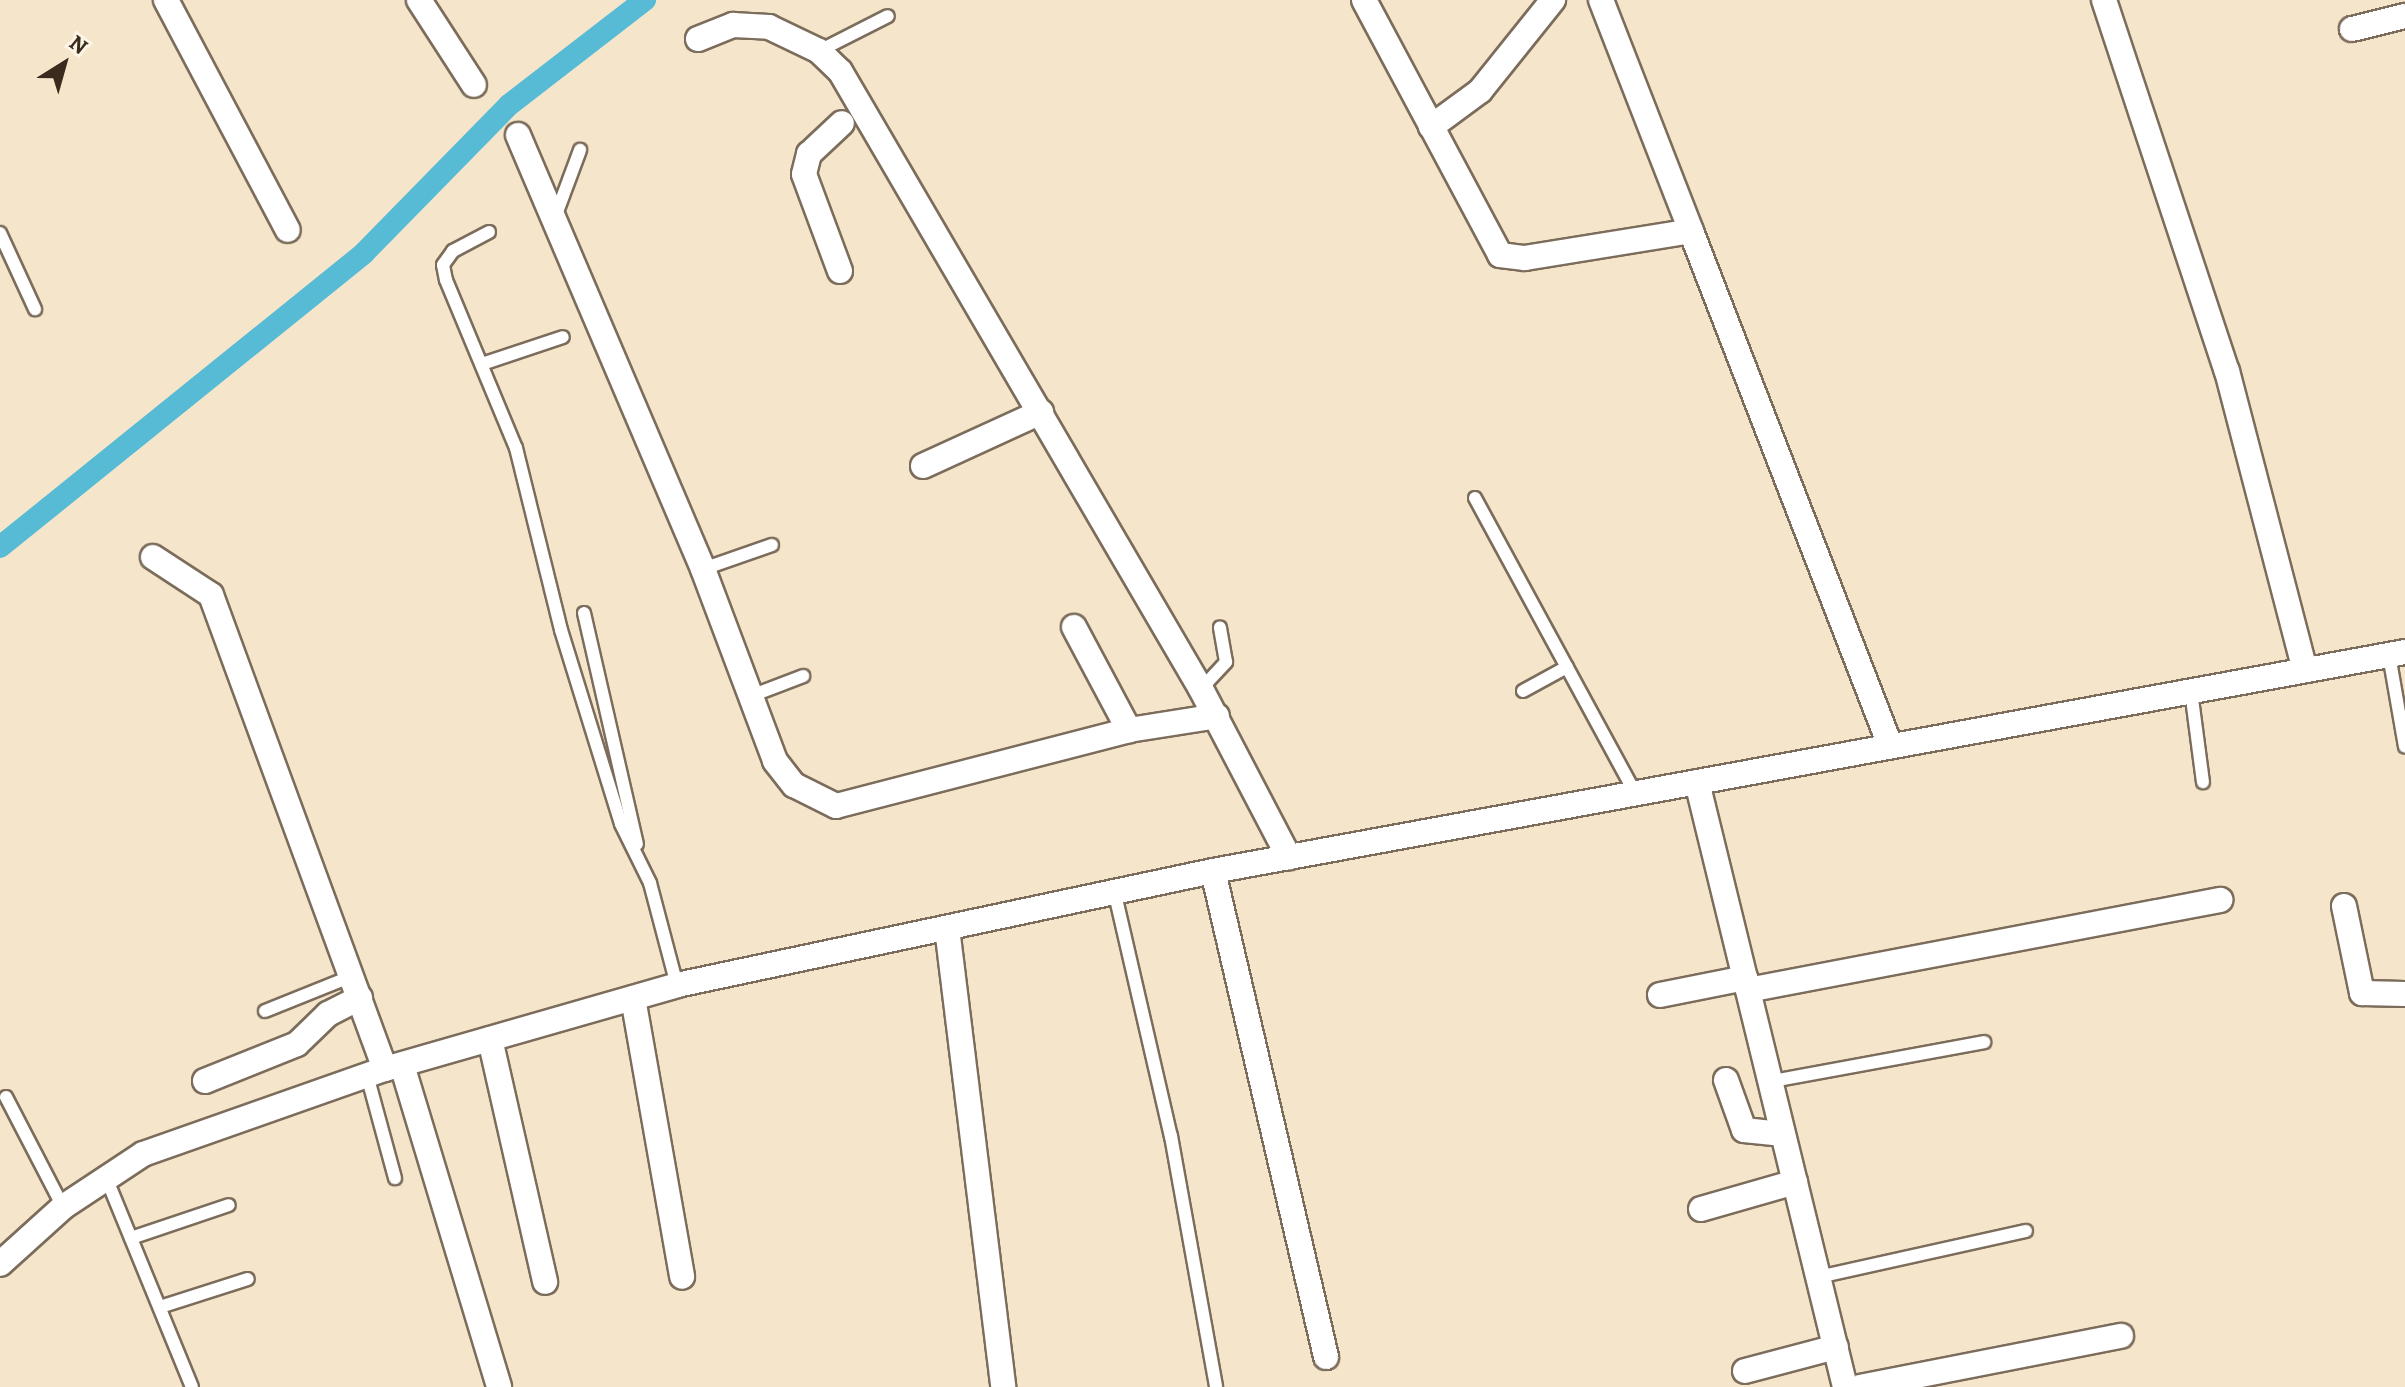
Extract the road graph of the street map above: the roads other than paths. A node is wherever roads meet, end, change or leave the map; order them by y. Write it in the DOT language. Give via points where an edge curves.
graph roads {
  1 [pos="166,0"];
  2 [pos="419,0"];
  3 [pos="1364,0"];
  4 [pos="1553,0"];
  5 [pos="1601,0"];
  6 [pos="2104,0"];
  7 [pos="888,16"];
  8 [pos="2405,16"];
  9 [pos="2352,29"];
  10 [pos="698,39"];
  11 [pos="819,51"];
  12 [pos="474,85"];
  13 [pos="854,118"];
  14 [pos="1431,127"];
  15 [pos="518,135"];
  16 [pos="580,150"];
  17 [pos="554,220"];
  18 [pos="288,230"];
  19 [pos="1691,231"];
  20 [pos="489,232"];
  21 [pos="0,233"];
  22 [pos="840,271"];
  23 [pos="35,309"];
  24 [pos="563,337"];
  25 [pos="482,364"];
  26 [pos="1041,412"];
  27 [pos="923,466"];
  28 [pos="1475,498"];
  29 [pos="772,545"];
  30 [pos="153,557"];
  31 [pos="703,569"];
  32 [pos="584,613"];
  33 [pos="1074,627"];
  34 [pos="1220,628"];
  35 [pos="2397,654"];
  36 [pos="1567,667"];
  37 [pos="2305,670"];
  38 [pos="803,676"];
  39 [pos="1201,689"];
  40 [pos="1523,691"];
  41 [pos="2191,691"];
  42 [pos="751,696"];
  43 [pos="1217,716"];
  44 [pos="1129,730"];
  45 [pos="1890,745"];
  46 [pos="2405,747"];
  47 [pos="1697,782"];
  48 [pos="2203,782"];
  49 [pos="1636,794"];
  50 [pos="639,851"];
  51 [pos="1289,857"];
  52 [pos="1213,871"];
  53 [pos="1114,890"];
  54 [pos="2220,900"];
  55 [pos="2344,906"];
  56 [pos="947,928"];
  57 [pos="1746,984"];
  58 [pos="677,985"];
  59 [pos="356,987"];
  60 [pos="2405,994"];
  61 [pos="1660,995"];
  62 [pos="633,998"];
  63 [pos="265,1011"];
  64 [pos="490,1039"];
  65 [pos="1984,1042"];
  66 [pos="385,1070"];
  67 [pos="1726,1080"];
  68 [pos="205,1081"];
  69 [pos="1767,1082"];
  70 [pos="6,1097"];
  71 [pos="1781,1134"];
  72 [pos="105,1175"];
  73 [pos="395,1178"];
  74 [pos="1795,1182"];
  75 [pos="229,1205"];
  76 [pos="63,1207"];
  77 [pos="1701,1209"];
  78 [pos="2026,1231"];
  79 [pos="131,1238"];
  80 [pos="0,1264"];
  81 [pos="682,1277"];
  82 [pos="1818,1277"];
  83 [pos="248,1279"];
  84 [pos="545,1282"];
  85 [pos="160,1307"];
  86 [pos="2121,1336"];
  87 [pos="1836,1347"];
  88 [pos="1326,1357"];
  89 [pos="1745,1371"];
  90 [pos="192,1387"];
  91 [pos="499,1387"];
  92 [pos="1003,1387"];
  93 [pos="1216,1387"];
  94 [pos="1845,1387"];
  95 [pos="1860,1387"];
  1 -- 18 [label="street"];
  2 -- 12 [label="street"];
  3 -- 14 [label="street"];
  4 -- 14 [label="street" via="1480,91"];
  5 -- 19 [label="street"];
  6 -- 37 [label="street" via="2227,371"];
  7 -- 11 [label="lane"];
  8 -- 9 [label="street"];
  10 -- 11 [label="street" via="733,25 769,27"];
  11 -- 13 [label="street"];
  13 -- 22 [label="street" via="809,154 804,174"];
  13 -- 26 [label="street"];
  14 -- 19 [label="street" via="1500,255 1525,258"];
  15 -- 17 [label="street"];
  16 -- 17 [label="lane"];
  17 -- 31 [label="street"];
  19 -- 45 [label="street"];
  20 -- 25 [label="lane" via="464,242 443,265"];
  21 -- 23 [label="lane"];
  24 -- 25 [label="lane"];
  25 -- 50 [label="lane" via="516,448 616,810"];
  26 -- 27 [label="street"];
  26 -- 39 [label="street"];
  28 -- 36 [label="lane"];
  29 -- 31 [label="lane"];
  30 -- 59 [label="street" via="211,595"];
  31 -- 42 [label="street"];
  32 -- 50 [label="lane"];
  33 -- 44 [label="street"];
  34 -- 39 [label="lane" via="1226,662"];
  35 -- 37 [label="street"];
  35 -- 46 [label="lane"];
  36 -- 40 [label="lane"];
  36 -- 49 [label="lane"];
  37 -- 41 [label="street"];
  38 -- 42 [label="lane"];
  39 -- 43 [label="street"];
  41 -- 45 [label="street"];
  41 -- 48 [label="lane"];
  42 -- 44 [label="street" via="775,761 813,800 836,806"];
  43 -- 44 [label="street"];
  43 -- 51 [label="street"];
  45 -- 47 [label="street"];
  47 -- 49 [label="street"];
  47 -- 57 [label="street"];
  49 -- 51 [label="street"];
  50 -- 58 [label="lane"];
  51 -- 52 [label="street"];
  52 -- 53 [label="street"];
  52 -- 88 [label="street"];
  53 -- 56 [label="street"];
  53 -- 93 [label="lane" via="1171,1136"];
  54 -- 57 [label="street"];
  55 -- 60 [label="street" via="2362,993"];
  56 -- 58 [label="street"];
  56 -- 92 [label="street"];
  57 -- 61 [label="street"];
  57 -- 69 [label="street"];
  58 -- 62 [label="street"];
  59 -- 63 [label="lane"];
  59 -- 66 [label="street"];
  59 -- 68 [label="street" via="297,1044"];
  62 -- 64 [label="street"];
  62 -- 81 [label="street"];
  64 -- 66 [label="street"];
  64 -- 84 [label="street"];
  65 -- 69 [label="lane"];
  66 -- 72 [label="street" via="202,1131"];
  66 -- 73 [label="lane"];
  66 -- 91 [label="street"];
  67 -- 71 [label="street" via="1744,1130"];
  69 -- 71 [label="street"];
  70 -- 76 [label="lane"];
  71 -- 74 [label="street"];
  72 -- 76 [label="street"];
  72 -- 79 [label="lane"];
  74 -- 77 [label="street"];
  74 -- 82 [label="street"];
  75 -- 79 [label="lane"];
  76 -- 80 [label="street"];
  78 -- 82 [label="lane"];
  79 -- 85 [label="lane"];
  82 -- 87 [label="street"];
  83 -- 85 [label="lane"];
  85 -- 90 [label="lane"];
  86 -- 95 [label="street"];
  87 -- 89 [label="street"];
  87 -- 94 [label="street"];
}
